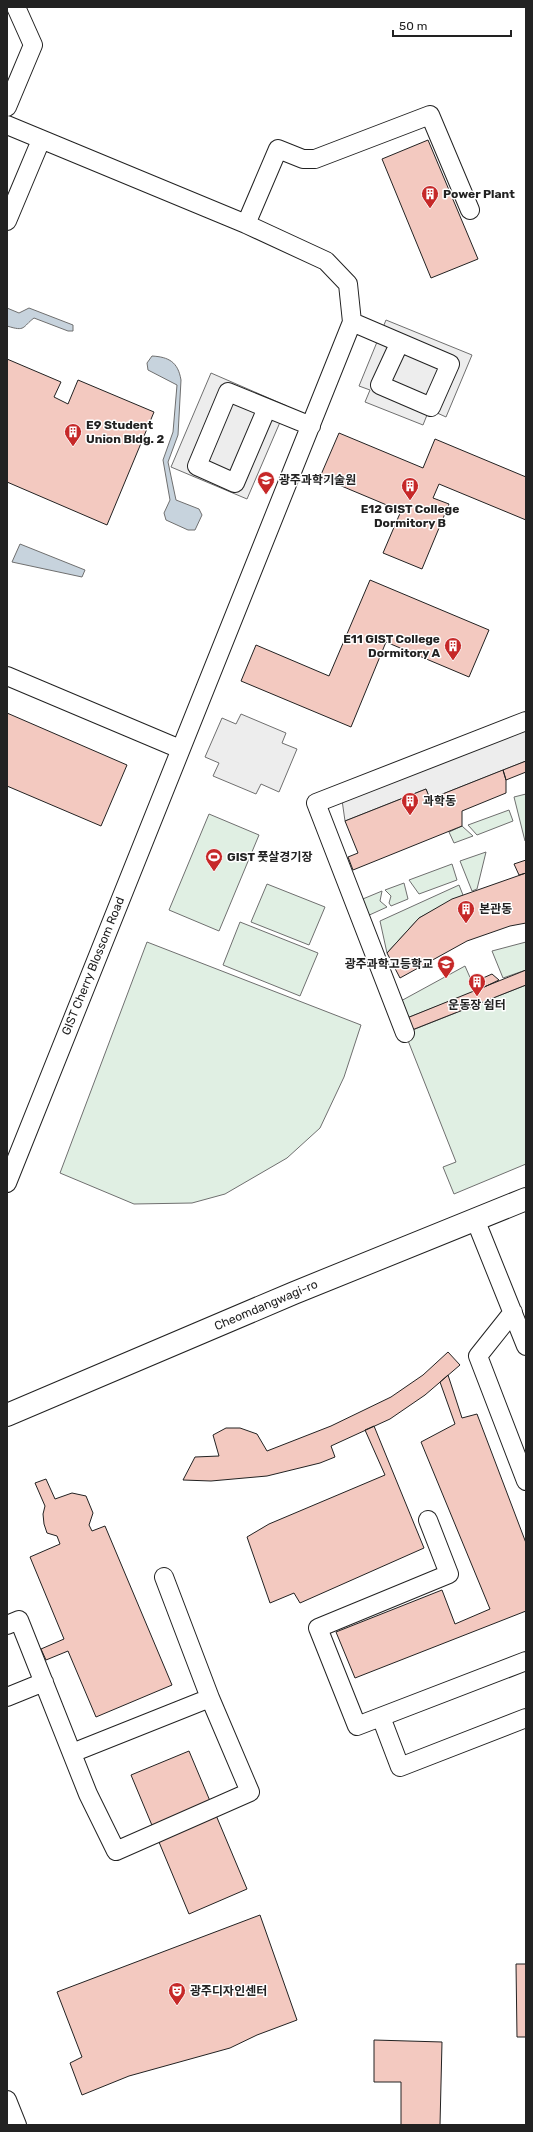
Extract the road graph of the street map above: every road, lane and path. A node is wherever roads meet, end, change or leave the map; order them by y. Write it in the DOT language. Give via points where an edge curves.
graph roads {
  1 [pos="16,7"];
  2 [pos="7,108"];
  3 [pos="7,125"];
  4 [pos="42,140"];
  5 [pos="470,210"];
  6 [pos="7,221"];
  7 [pos="246,224"];
  8 [pos="352,322"];
  9 [pos="399,344"];
  10 [pos="267,408"];
  11 [pos="311,426"];
  12 [pos="7,676"];
  13 [pos="526,721"];
  14 [pos="180,749"];
  15 [pos="405,1033"];
  16 [pos="7,1183"];
  17 [pos="526,1199"];
  18 [pos="475,1218"];
  19 [pos="512,1312"];
  20 [pos="525,1341"];
  21 [pos="7,1415"];
  22 [pos="526,1481"];
  23 [pos="428,1520"];
  24 [pos="164,1577"];
  25 [pos="7,1625"];
  26 [pos="526,1661"];
  27 [pos="44,1682"];
  28 [pos="7,1697"];
  29 [pos="210,1698"];
  30 [pos="381,1717"];
  31 [pos="526,1718"];
  32 [pos="72,1753"];
  33 [pos="7,2100"];
  34 [pos="17,2125"];
  1 -- 2 [label="street" via="33,45"];
  3 -- 4 [label="street"];
  4 -- 6 [label="street"];
  4 -- 7 [label="street"];
  5 -- 7 [label="street" via="430,114 315,159 303,159 278,149"];
  7 -- 8 [label="street" via="326,261 348,284"];
  8 -- 9 [label="street"];
  8 -- 11 [label="street, GIST Cherry Blossom Road"];
  10 -- 10 [label="street" via="228,392 197,466 235,483"];
  10 -- 11 [label="street"];
  11 -- 14 [label="street, GIST Cherry Blossom Road"];
  12 -- 14 [label="street"];
  13 -- 15 [label="street" via="316,803"];
  14 -- 16 [label="street, GIST Cherry Blossom Road"];
  17 -- 18 [label="main road, Cheomdangwagi-ro"];
  18 -- 19 [label="street"];
  18 -- 21 [label="main road, Cheomdangwagi-ro"];
  19 -- 20 [label="street"];
  19 -- 22 [label="street" via="478,1356"];
  23 -- 30 [label="street" via="449,1574 318,1628 357,1726"];
  24 -- 29 [label="street"];
  25 -- 27 [label="street" via="19,1620"];
  26 -- 30 [label="street"];
  27 -- 28 [label="street"];
  27 -- 32 [label="street"];
  29 -- 32 [label="street"];
  29 -- 32 [label="street" via="250,1792 116,1851 88,1794"];
  30 -- 31 [label="street" via="400,1767"];
  33 -- 34 [label="street"];
}
